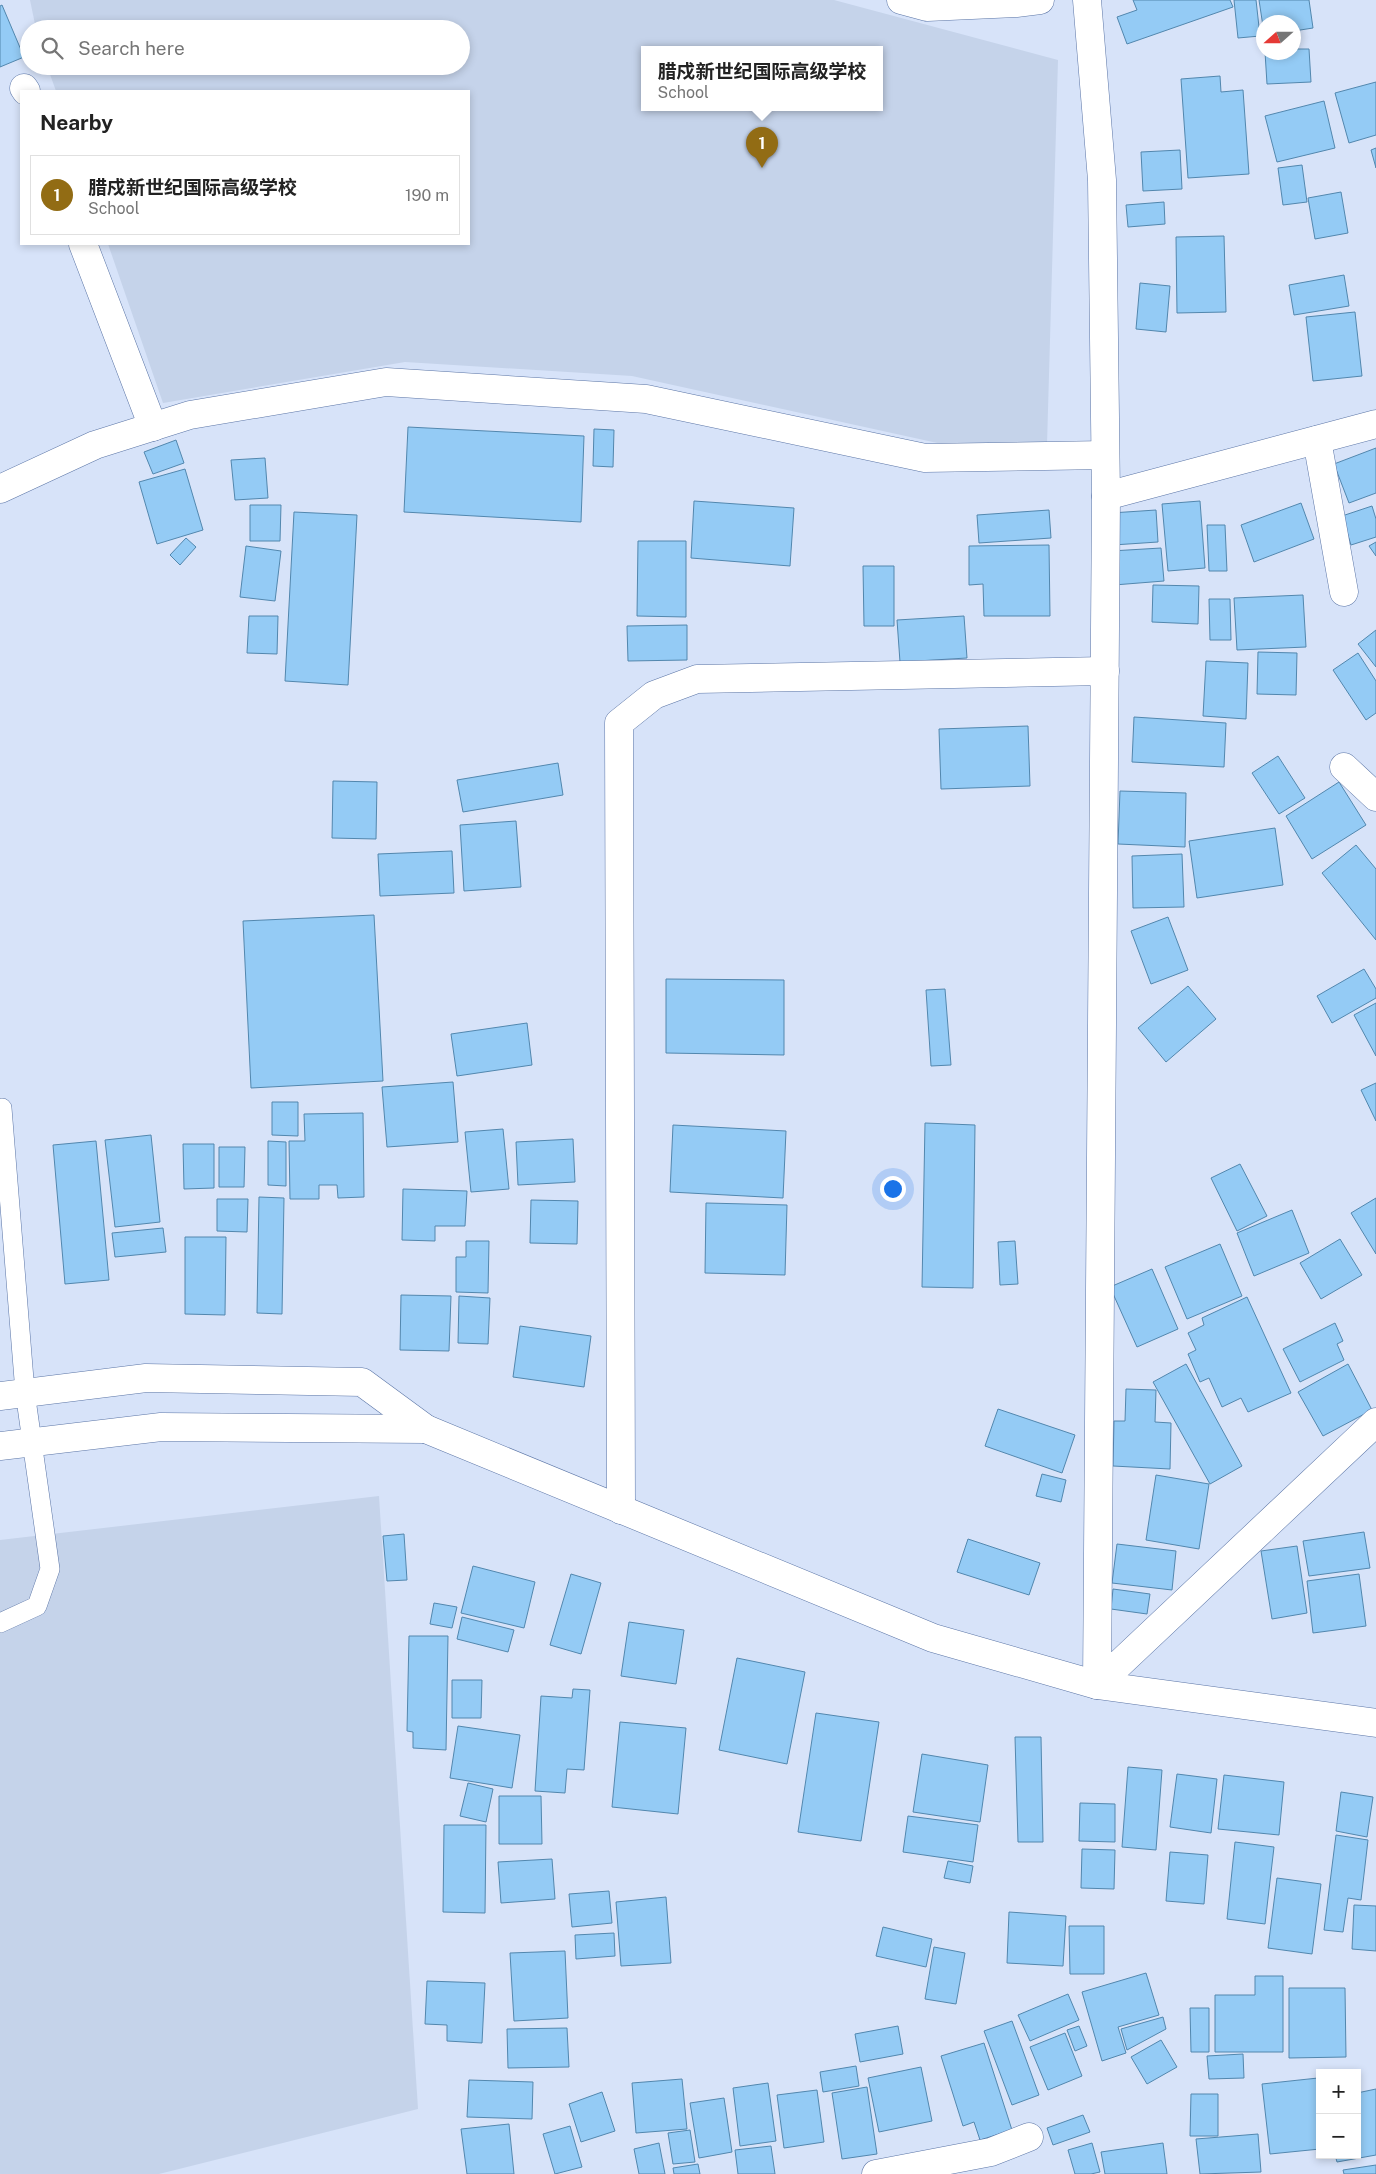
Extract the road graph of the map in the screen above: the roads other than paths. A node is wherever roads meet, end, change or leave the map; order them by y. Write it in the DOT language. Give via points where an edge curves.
graph roads {
  1 [pos="901,0"];
  2 [pos="1040,0"];
  3 [pos="1087,0"];
  4 [pos="83,245"];
  5 [pos="1376,424"];
  6 [pos="153,427"];
  7 [pos="1317,440"];
  8 [pos="1105,456"];
  9 [pos="0,489"];
  10 [pos="1106,496"];
  11 [pos="1344,592"];
  12 [pos="1105,671"];
  13 [pos="1344,767"];
  14 [pos="1376,797"];
  15 [pos="2,1108"];
  16 [pos="13,1394"];
  17 [pos="1376,1422"];
  18 [pos="426,1429"];
  19 [pos="31,1442"];
  20 [pos="0,1446"];
  21 [pos="621,1510"];
  22 [pos="0,1623"];
  23 [pos="1097,1685"];
  24 [pos="1376,1723"];
  25 [pos="1028,2137"];
  26 [pos="967,2165"];
  27 [pos="876,2174"];
  1 -- 2 [label="street" via="927,7"];
  3 -- 8 [label="street" via="1102,180"];
  4 -- 6 [label="street"];
  5 -- 7 [label="street"];
  6 -- 8 [label="street" via="190,415 386,382 646,399 925,458"];
  6 -- 9 [label="street" via="95,446"];
  7 -- 10 [label="street"];
  7 -- 11 [label="street"];
  8 -- 10 [label="street"];
  10 -- 12 [label="street"];
  12 -- 21 [label="street" via="697,679 654,695 619,723"];
  12 -- 23 [label="street"];
  13 -- 14 [label="street"];
  15 -- 16 [label="lane"];
  16 -- 18 [label="street" via="146,1378 362,1382"];
  16 -- 19 [label="lane"];
  17 -- 23 [label="street"];
  18 -- 19 [label="street" via="161,1427"];
  18 -- 21 [label="street"];
  19 -- 20 [label="street"];
  19 -- 22 [label="lane" via="50,1569 37,1606"];
  21 -- 23 [label="street" via="933,1638"];
  23 -- 24 [label="street"];
  25 -- 26 [label="street"];
  26 -- 27 [label="street"];
}
